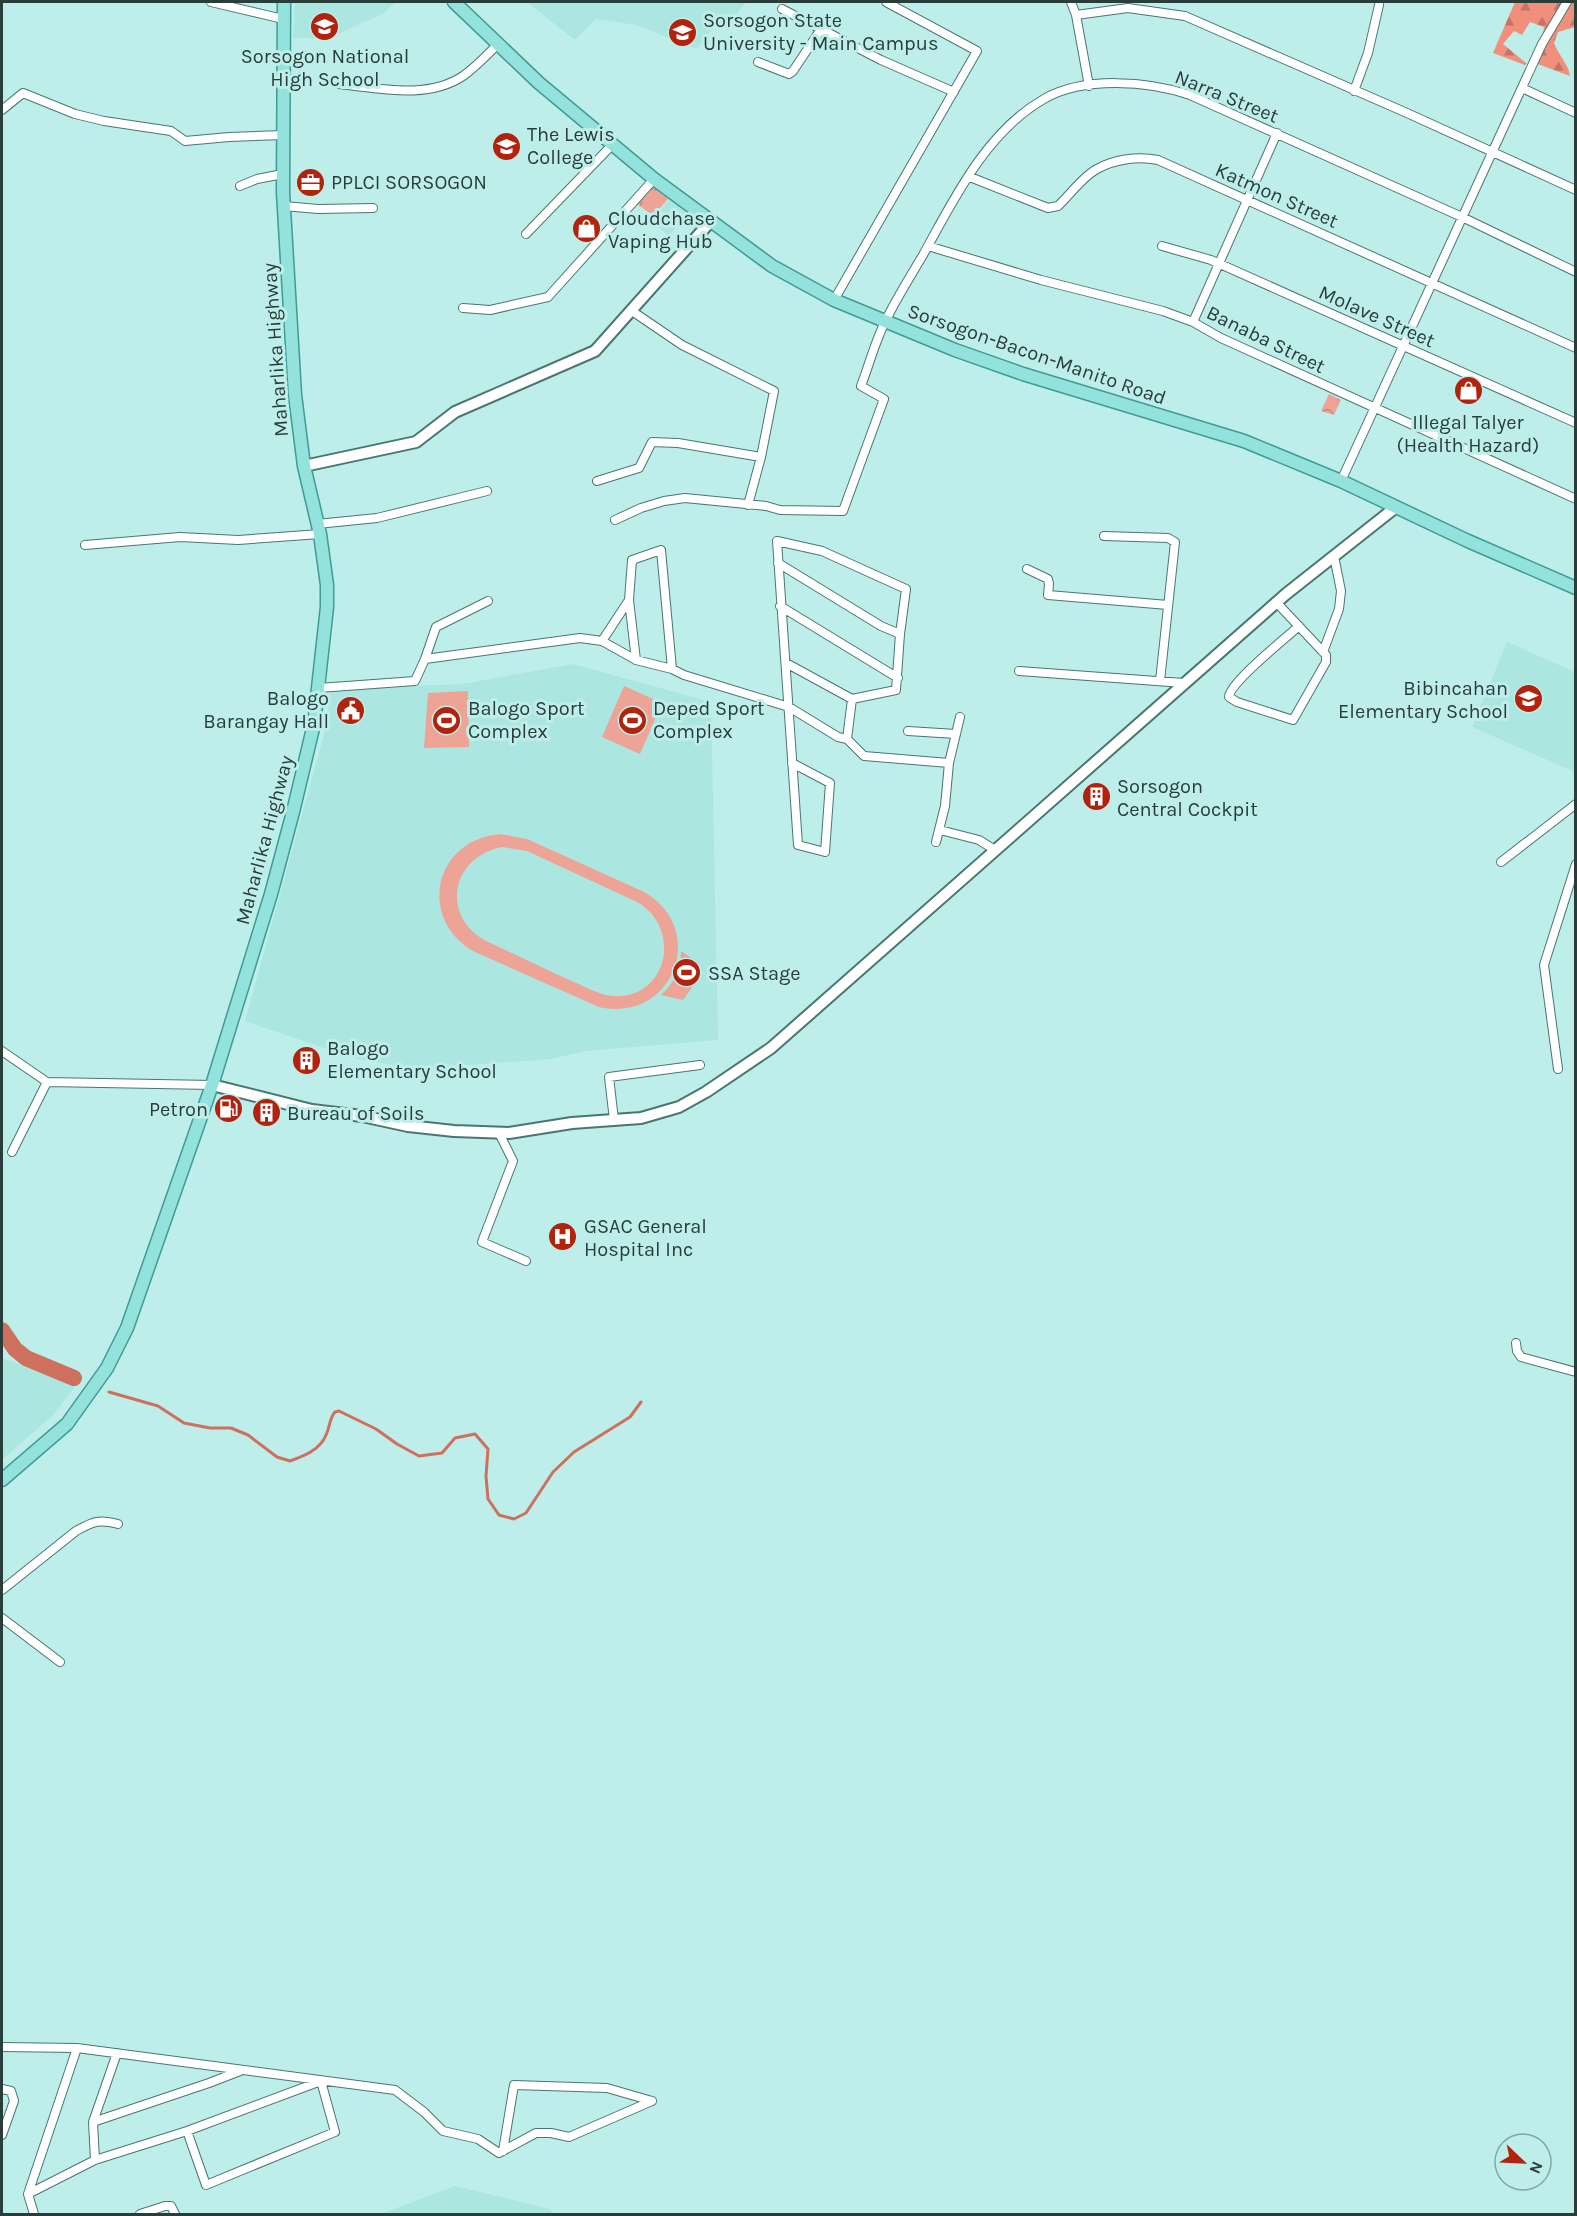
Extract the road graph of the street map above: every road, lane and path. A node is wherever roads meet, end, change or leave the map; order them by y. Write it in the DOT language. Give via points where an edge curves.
graph roads {
  1 [pos="211,2"];
  2 [pos="284,2"];
  3 [pos="454,2"];
  4 [pos="886,2"];
  5 [pos="1071,2"];
  6 [pos="1567,2"];
  7 [pos="1379,5"];
  8 [pos="782,9"];
  9 [pos="1076,15"];
  10 [pos="283,19"];
  11 [pos="821,29"];
  12 [pos="498,44"];
  13 [pos="758,62"];
  14 [pos="339,84"];
  15 [pos="1089,86"];
  16 [pos="1522,88"];
  17 [pos="1354,91"];
  18 [pos="954,92"];
  19 [pos="2,110"];
  20 [pos="1575,113"];
  21 [pos="1277,133"];
  22 [pos="284,135"];
  23 [pos="613,144"];
  24 [pos="1492,152"];
  25 [pos="283,174"];
  26 [pos="970,177"];
  27 [pos="654,178"];
  28 [pos="240,186"];
  29 [pos="1575,190"];
  30 [pos="1247,199"];
  31 [pos="284,206"];
  32 [pos="373,208"];
  33 [pos="1462,218"];
  34 [pos="710,222"];
  35 [pos="526,234"];
  36 [pos="928,246"];
  37 [pos="1162,246"];
  38 [pos="1219,263"];
  39 [pos="1575,273"];
  40 [pos="1433,283"];
  41 [pos="834,300"];
  42 [pos="463,308"];
  43 [pos="632,311"];
  44 [pos="885,322"];
  45 [pos="1193,322"];
  46 [pos="1404,346"];
  47 [pos="1575,348"];
  48 [pos="1375,409"];
  49 [pos="1575,423"];
  50 [pos="761,457"];
  51 [pos="304,466"];
  52 [pos="597,481"];
  53 [pos="1341,481"];
  54 [pos="487,491"];
  55 [pos="1575,499"];
  56 [pos="748,505"];
  57 [pos="1396,507"];
  58 [pos="615,520"];
  59 [pos="318,529"];
  60 [pos="1104,536"];
  61 [pos="85,545"];
  62 [pos="1334,556"];
  63 [pos="778,563"];
  64 [pos="1027,569"];
  65 [pos="1575,588"];
  66 [pos="629,600"];
  67 [pos="488,601"];
  68 [pos="1276,602"];
  69 [pos="1168,605"];
  70 [pos="780,606"];
  71 [pos="1299,626"];
  72 [pos="900,634"];
  73 [pos="602,641"];
  74 [pos="1323,652"];
  75 [pos="425,659"];
  76 [pos="636,660"];
  77 [pos="786,663"];
  78 [pos="672,669"];
  79 [pos="1019,671"];
  80 [pos="898,678"];
  81 [pos="1160,681"];
  82 [pos="1184,683"];
  83 [pos="319,688"];
  84 [pos="852,699"];
  85 [pos="789,707"];
  86 [pos="960,717"];
  87 [pos="908,731"];
  88 [pos="956,735"];
  89 [pos="847,739"];
  90 [pos="792,763"];
  91 [pos="949,763"];
  92 [pos="1575,804"];
  93 [pos="940,830"];
  94 [pos="936,842"];
  95 [pos="995,850"];
  96 [pos="1501,862"];
  97 [pos="1575,864"];
  98 [pos="2,1051"];
  99 [pos="700,1065"];
  100 [pos="1558,1069"];
  101 [pos="47,1082"];
  102 [pos="212,1085"];
  103 [pos="614,1120"];
  104 [pos="499,1132"];
  105 [pos="12,1152"];
  106 [pos="526,1261"];
  107 [pos="1516,1343"];
  108 [pos="1575,1372"];
  109 [pos="2,1480"];
  110 [pos="118,1524"];
  111 [pos="2,1590"];
  112 [pos="2,1618"];
  113 [pos="60,1662"];
  114 [pos="2,2047"];
  115 [pos="77,2048"];
  116 [pos="117,2053"];
  117 [pos="242,2070"];
  118 [pos="321,2081"];
  119 [pos="2,2089"];
  120 [pos="93,2122"];
  121 [pos="187,2131"];
  122 [pos="2,2135"];
  123 [pos="503,2151"];
  124 [pos="95,2160"];
  125 [pos="28,2194"];
  126 [pos="34,2214"];
  127 [pos="140,2214"];
  128 [pos="175,2214"];
  1 -- 10 [label="street"];
  2 -- 10 [label="main road, Maharlika Highway"];
  3 -- 12 [label="main road, Sorsogon-Bacon-Manito Road"];
  4 -- 18 [label="street" via="977,51"];
  5 -- 9 [label="street"];
  6 -- 16 [label="street"];
  7 -- 17 [label="street"];
  8 -- 11 [label="street"];
  9 -- 15 [label="street"];
  9 -- 17 [label="street" via="1128,8 1185,16"];
  10 -- 22 [label="main road, Maharlika Highway"];
  11 -- 13 [label="street" via="789,74"];
  11 -- 18 [label="street"];
  12 -- 14 [label="street" via="464,75 444,86 416,91"];
  12 -- 23 [label="main road, Sorsogon-Bacon-Manito Road" via="538,83"];
  15 -- 21 [label="street, Narra Street" via="1141,84 1168,88"];
  15 -- 26 [label="street, Narra Street" via="1045,98 1017,118 985,151"];
  16 -- 20 [label="street"];
  16 -- 24 [label="street"];
  17 -- 24 [label="street"];
  18 -- 41 [label="street"];
  19 -- 22 [label="street" via="23,93 75,114 171,131 185,141"];
  21 -- 30 [label="street"];
  21 -- 33 [label="street, Narra Street"];
  22 -- 25 [label="main road, Maharlika Highway"];
  23 -- 27 [label="main road, Sorsogon-Bacon-Manito Road"];
  23 -- 35 [label="street"];
  24 -- 29 [label="street"];
  24 -- 33 [label="street"];
  25 -- 28 [label="street"];
  25 -- 31 [label="main road, Maharlika Highway"];
  26 -- 30 [label="street, Katmon Street" via="1048,208 1058,206 1097,169 1143,157"];
  26 -- 36 [label="street, Narra Street"];
  27 -- 34 [label="main road, Sorsogon-Bacon-Manito Road"];
  27 -- 42 [label="street" via="548,297 490,310"];
  30 -- 38 [label="street"];
  30 -- 40 [label="street, Katmon Street"];
  31 -- 32 [label="street"];
  31 -- 51 [label="main road, Maharlika Highway" via="295,394"];
  33 -- 39 [label="street, Narra Street"];
  33 -- 40 [label="street"];
  34 -- 41 [label="main road, Sorsogon-Bacon-Manito Road" via="772,266"];
  34 -- 43 [label="street"];
  36 -- 44 [label="street, Narra Street"];
  36 -- 45 [label="street, Banaba Street" via="1041,280 1163,310"];
  37 -- 38 [label="street, Molave Street"];
  38 -- 45 [label="street"];
  38 -- 46 [label="street, Molave Street"];
  40 -- 46 [label="street"];
  40 -- 47 [label="street, Katmon Street"];
  41 -- 44 [label="main road, Sorsogon-Bacon-Manito Road"];
  43 -- 50 [label="street" via="682,345 774,392"];
  43 -- 51 [label="street" via="595,351 455,412 416,442"];
  44 -- 53 [label="main road, Sorsogon-Bacon-Manito Road" via="1023,374 1244,441"];
  44 -- 56 [label="street, Narra Street" via="861,386 884,399 843,511"];
  45 -- 48 [label="street, Banaba Street"];
  46 -- 48 [label="street"];
  46 -- 49 [label="street, Molave Street"];
  48 -- 53 [label="street"];
  48 -- 55 [label="street, Banaba Street"];
  50 -- 52 [label="street" via="652,442 639,468"];
  50 -- 56 [label="street"];
  51 -- 59 [label="main road, Maharlika Highway"];
  53 -- 57 [label="main road, Sorsogon-Bacon-Manito Road"];
  54 -- 59 [label="street"];
  56 -- 58 [label="street" via="685,498 641,508"];
  57 -- 62 [label="street"];
  57 -- 65 [label="main road, Sorsogon-Bacon-Manito Road"];
  59 -- 61 [label="street" via="238,540 180,537"];
  59 -- 83 [label="main road, Maharlika Highway" via="327,585"];
  60 -- 69 [label="street" via="1175,542"];
  62 -- 68 [label="street"];
  62 -- 74 [label="street" via="1341,591 1339,609"];
  63 -- 70 [label="street"];
  63 -- 72 [label="street"];
  63 -- 72 [label="street" via="777,541 822,551 906,589"];
  64 -- 69 [label="street" via="1048,579 1048,595"];
  66 -- 73 [label="street"];
  66 -- 76 [label="street"];
  66 -- 78 [label="street" via="632,560 661,550"];
  67 -- 75 [label="street" via="436,627"];
  68 -- 71 [label="street"];
  68 -- 82 [label="street"];
  69 -- 81 [label="street"];
  70 -- 77 [label="street"];
  70 -- 80 [label="street"];
  71 -- 74 [label="street"];
  71 -- 74 [label="street" via="1239,679 1229,697 1293,720 1326,662"];
  72 -- 80 [label="street"];
  73 -- 75 [label="street" via="580,638"];
  73 -- 76 [label="street"];
  75 -- 83 [label="street" via="415,681"];
  76 -- 78 [label="street"];
  77 -- 84 [label="street"];
  77 -- 85 [label="street"];
  78 -- 85 [label="street"];
  79 -- 81 [label="street"];
  80 -- 84 [label="street" via="896,690"];
  81 -- 82 [label="street"];
  82 -- 95 [label="street"];
  83 -- 102 [label="main road, Maharlika Highway" via="314,724 272,894"];
  84 -- 89 [label="street"];
  85 -- 89 [label="street"];
  85 -- 90 [label="street"];
  86 -- 88 [label="street"];
  87 -- 88 [label="street"];
  88 -- 91 [label="street"];
  89 -- 91 [label="street" via="864,756"];
  90 -- 90 [label="street" via="798,845 825,852 830,783"];
  91 -- 93 [label="street"];
  92 -- 96 [label="street"];
  93 -- 94 [label="street"];
  93 -- 95 [label="street" via="979,840"];
  95 -- 103 [label="street" via="771,1048 679,1107 641,1118"];
  97 -- 100 [label="street" via="1544,965"];
  98 -- 101 [label="street"];
  99 -- 103 [label="street" via="609,1077"];
  101 -- 102 [label="street"];
  101 -- 105 [label="street"];
  102 -- 104 [label="street" via="312,1110 430,1129"];
  102 -- 109 [label="main road, Maharlika Highway" via="127,1328 107,1368 67,1424"];
  103 -- 104 [label="street"];
  104 -- 106 [label="street" via="513,1161 482,1242"];
  107 -- 108 [label="street" via="1521,1357"];
  110 -- 111 [label="street" via="88,1524"];
  112 -- 113 [label="street"];
  114 -- 115 [label="street"];
  115 -- 116 [label="street"];
  115 -- 125 [label="street"];
  116 -- 117 [label="street"];
  116 -- 120 [label="street"];
  117 -- 118 [label="street"];
  117 -- 120 [label="street"];
  118 -- 121 [label="street"];
  118 -- 121 [label="street" via="334,2132 206,2185"];
  118 -- 123 [label="street" via="395,2090 442,2131 478,2139 499,2153"];
  119 -- 122 [label="street" via="11,2091 14,2101"];
  120 -- 124 [label="street"];
  121 -- 124 [label="street"];
  123 -- 123 [label="street" via="536,2133 569,2137 652,2101 607,2088 514,2085"];
  124 -- 125 [label="street"];
  125 -- 126 [label="street"];
  127 -- 128 [label="street" via="165,2206 171,2206"];
}
